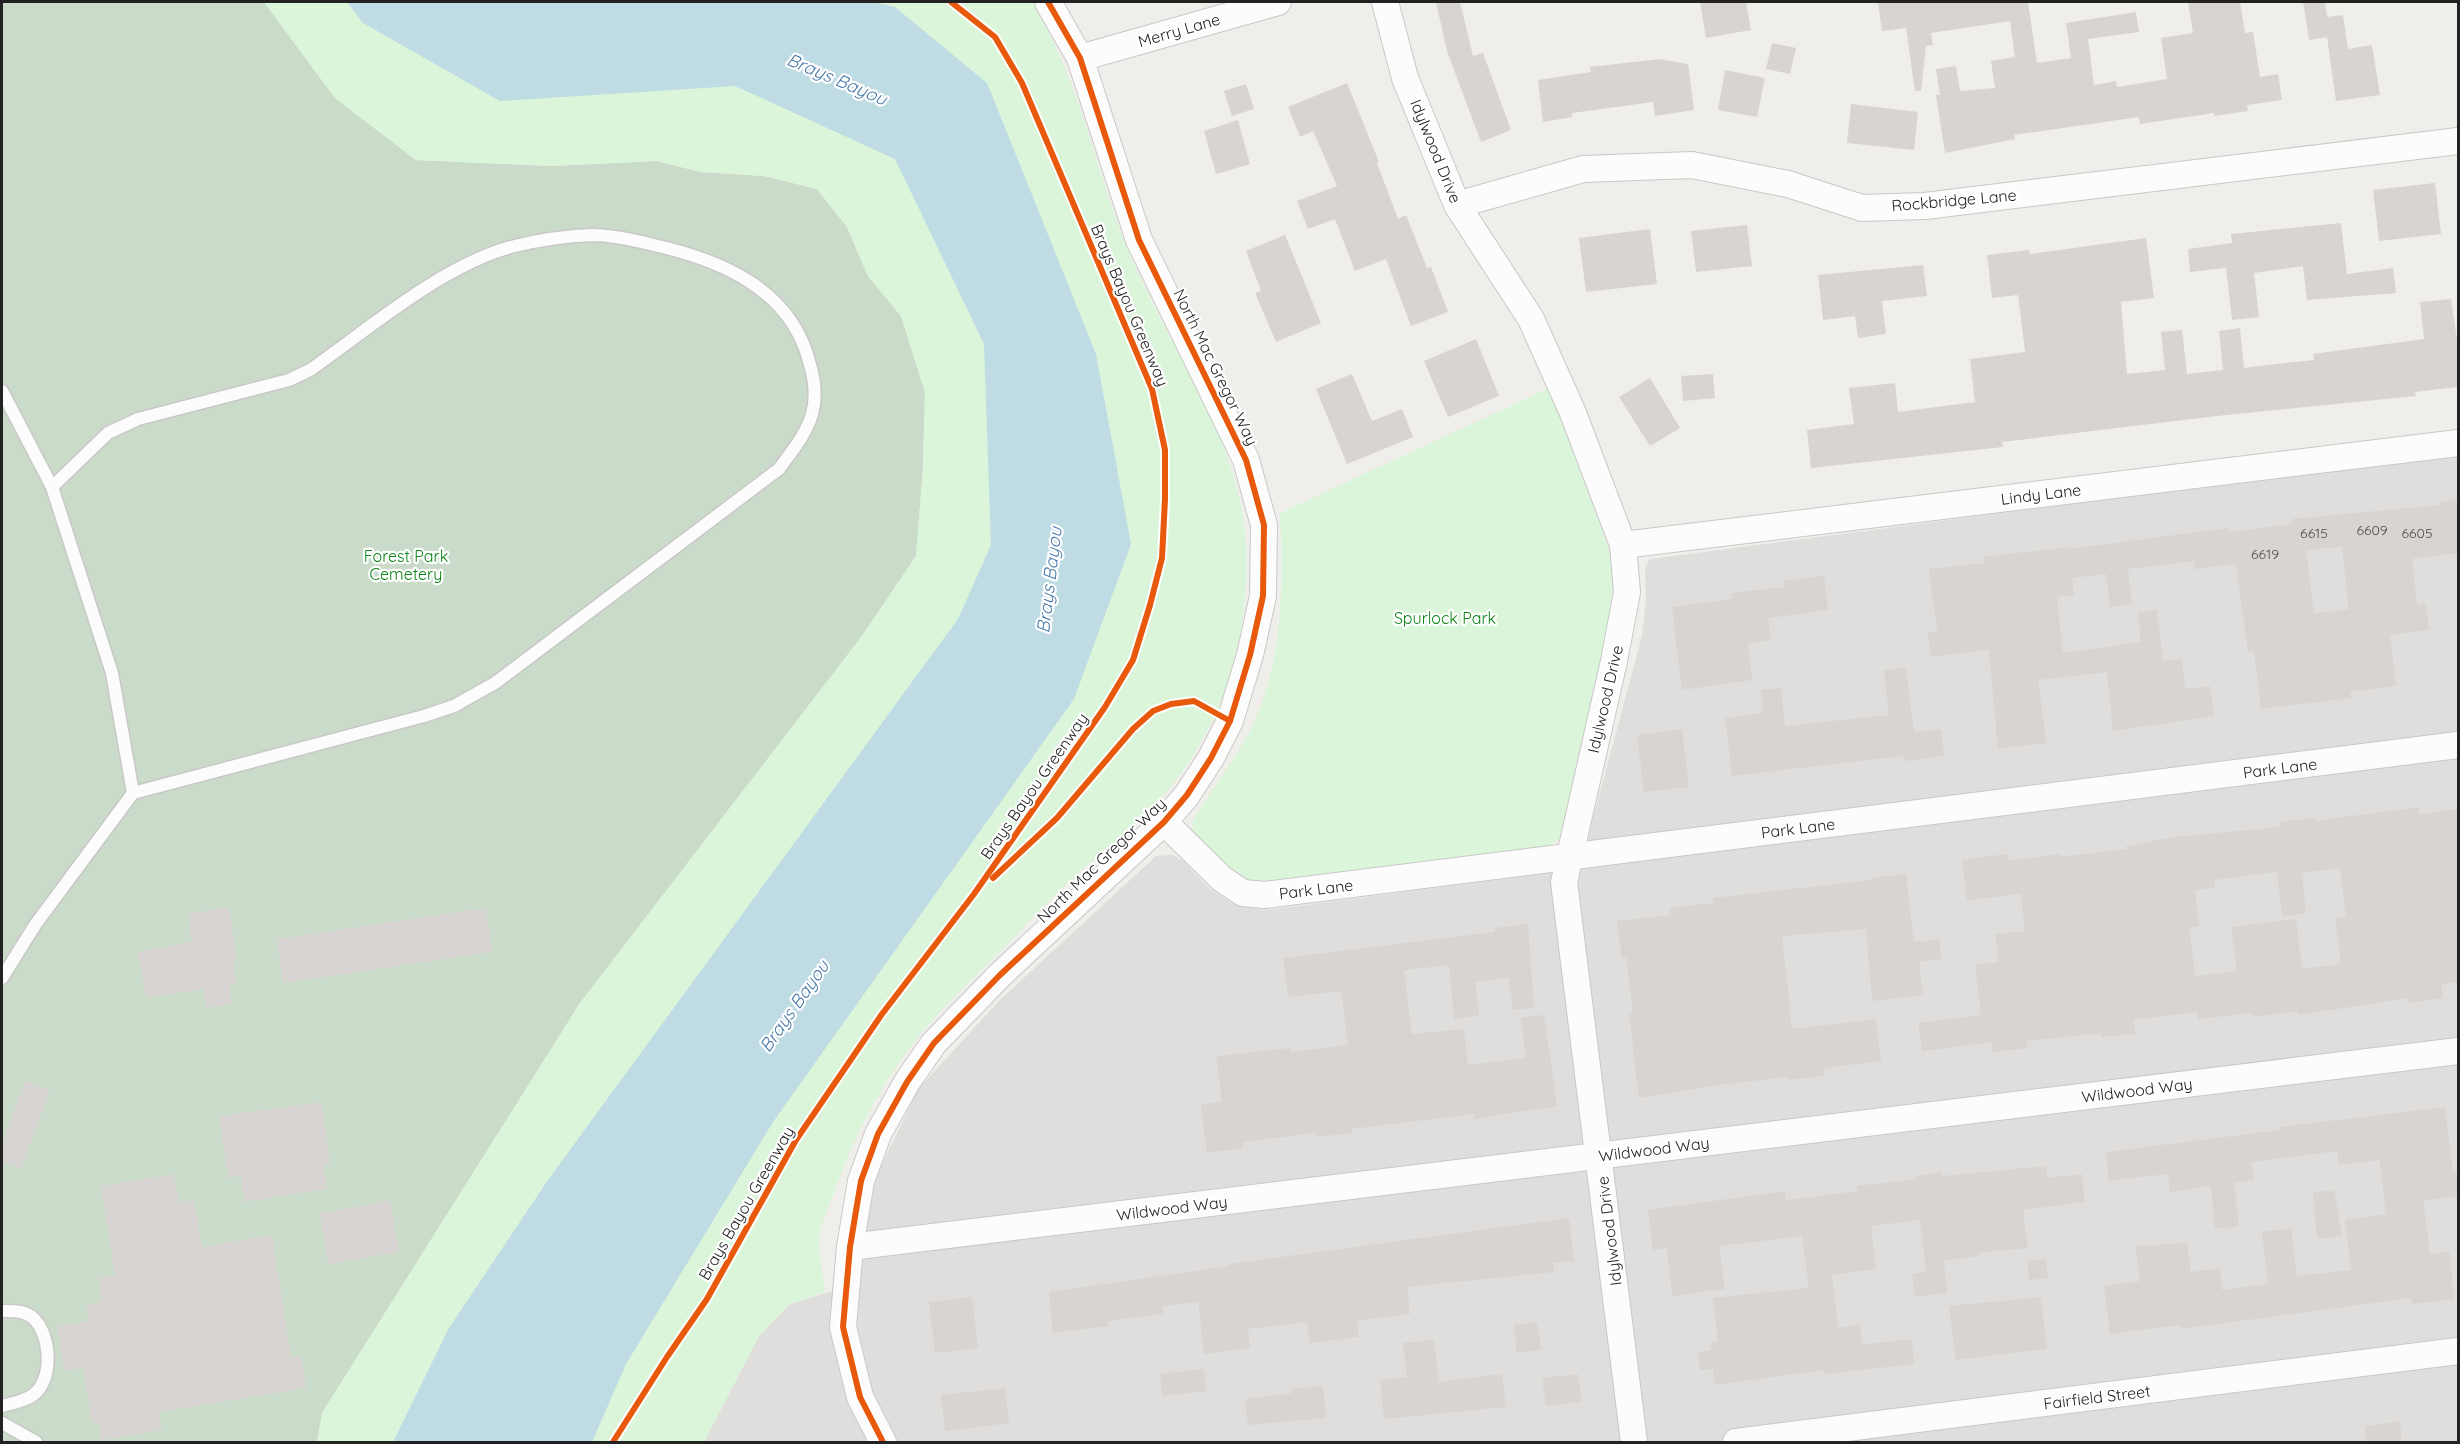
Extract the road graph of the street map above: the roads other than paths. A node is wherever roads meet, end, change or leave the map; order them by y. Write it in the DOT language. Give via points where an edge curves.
graph roads {
  1 [pos="1048,2"];
  2 [pos="1278,2"];
  3 [pos="1385,2"];
  4 [pos="1080,58"];
  5 [pos="2458,141"];
  6 [pos="1456,205"];
  7 [pos="2,391"];
  8 [pos="2458,443"];
  9 [pos="52,487"];
  10 [pos="1623,545"];
  11 [pos="2458,745"];
  12 [pos="133,793"];
  13 [pos="1164,822"];
  14 [pos="1569,857"];
  15 [pos="2,978"];
  16 [pos="2458,1050"];
  17 [pos="1599,1156"];
  18 [pos="850,1247"];
  19 [pos="2,1311"];
  20 [pos="2458,1351"];
  21 [pos="2,1406"];
  22 [pos="2,1423"];
  23 [pos="36,1443"];
  24 [pos="883,1443"];
  25 [pos="1634,1443"];
  26 [pos="1736,1443"];
  1 -- 4 [label="street, North Mac Gregor Way"];
  2 -- 4 [label="street, Merry Lane"];
  3 -- 6 [label="street, Idylwood Drive" via="1406,78"];
  4 -- 13 [label="street, North Mac Gregor Way" via="1139,240 1246,460 1264,525 1263,596 1251,655 1230,721 1187,795"];
  5 -- 6 [label="street, Rockbridge Lane" via="1925,206 1862,208 1788,184 1692,165 1583,169"];
  6 -- 10 [label="street, Idylwood Drive" via="1531,319"];
  7 -- 9 [label="lane"];
  8 -- 10 [label="street, Lindy Lane"];
  9 -- 12 [label="lane" via="112,673"];
  9 -- 12 [label="lane" via="108,433 138,419 289,380 310,370 446,275 476,258 515,246 592,235 674,249 736,271 768,293 791,319 806,348 814,380 812,414 779,469 495,683 454,706 424,716"];
  10 -- 14 [label="street, Idylwood Drive" via="1625,604"];
  11 -- 14 [label="street, Park Lane"];
  12 -- 15 [label="lane" via="35,925"];
  13 -- 14 [label="street, Park Lane" via="1222,879 1243,893 1264,896"];
  13 -- 18 [label="street, North Mac Gregor Way" via="934,1042 878,1134 861,1181"];
  14 -- 17 [label="street, Idylwood Drive" via="1564,882"];
  16 -- 17 [label="street, Wildwood Way"];
  17 -- 18 [label="street, Wildwood Way"];
  17 -- 25 [label="street, Idylwood Drive"];
  18 -- 24 [label="street, North Mac Gregor Way" via="843,1326 860,1397"];
  19 -- 21 [label="lane" via="19,1311 32,1317 41,1329 47,1368 34,1394"];
  20 -- 26 [label="street, Fairfield Street"];
  22 -- 23 [label="lane"];
}
